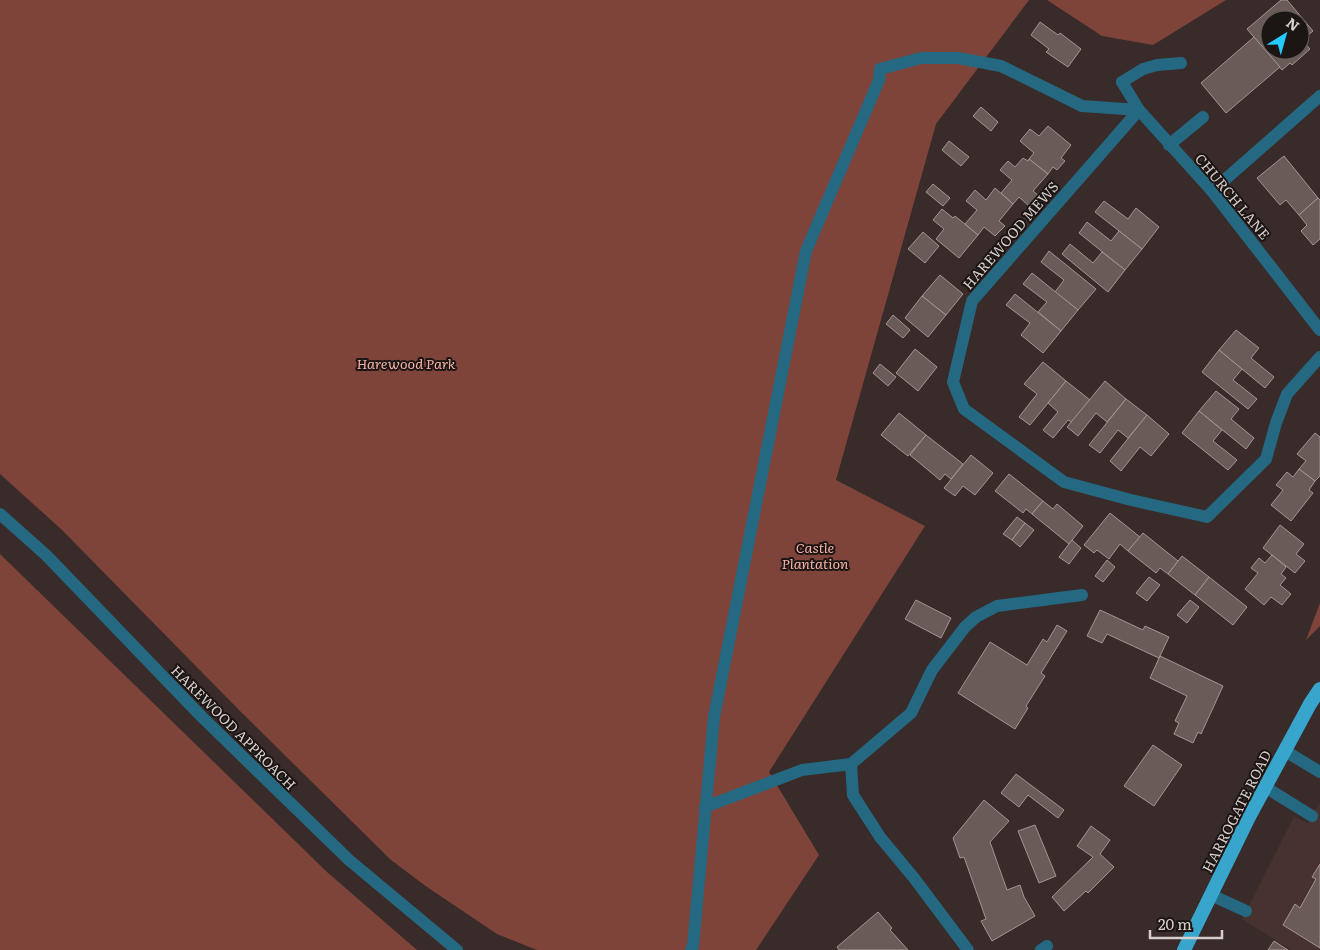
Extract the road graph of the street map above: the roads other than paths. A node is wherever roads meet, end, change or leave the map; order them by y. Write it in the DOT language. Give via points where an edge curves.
graph roads {
  1 [pos="1180,63"];
  2 [pos="1320,96"];
  3 [pos="1139,110"];
  4 [pos="1203,118"];
  5 [pos="1170,145"];
  6 [pos="1212,192"];
  7 [pos="1320,330"];
  8 [pos="1320,357"];
  9 [pos="0,514"];
  10 [pos="1082,595"];
  11 [pos="1320,689"];
  12 [pos="1285,751"];
  13 [pos="851,764"];
  14 [pos="1320,772"];
  15 [pos="1265,787"];
  16 [pos="705,807"];
  17 [pos="1312,816"];
  18 [pos="1211,895"];
  19 [pos="1246,911"];
  20 [pos="458,950"];
  21 [pos="691,950"];
  22 [pos="968,950"];
  23 [pos="1184,950"];
  1 -- 3 [label="street, CHURCH LANE" via="1143,69 1122,82"];
  2 -- 6 [label="street"];
  3 -- 5 [label="street, CHURCH LANE"];
  3 -- 8 [label="street, HAREWOOD MEWS" via="972,301 952,382 964,409 1064,482 1207,517 1266,459 1287,394"];
  3 -- 16 [label="street" via="1082,106 1001,66 958,58 921,58 880,69 879,80 806,252 714,717"];
  4 -- 5 [label="street"];
  5 -- 6 [label="street, CHURCH LANE"];
  6 -- 7 [label="street, CHURCH LANE"];
  9 -- 20 [label="street, HAREWOOD APPROACH" via="47,556 201,716 349,860"];
  10 -- 13 [label="street" via="997,606 976,616 932,670 911,713"];
  11 -- 12 [label="highway, HARROGATE ROAD"];
  12 -- 14 [label="street"];
  12 -- 15 [label="highway, HARROGATE ROAD"];
  13 -- 16 [label="street" via="802,770"];
  13 -- 22 [label="street" via="853,795 880,837"];
  15 -- 17 [label="street"];
  15 -- 18 [label="highway, HARROGATE ROAD"];
  16 -- 21 [label="street"];
  18 -- 19 [label="street"];
  18 -- 23 [label="highway, HARROGATE ROAD"];
}
